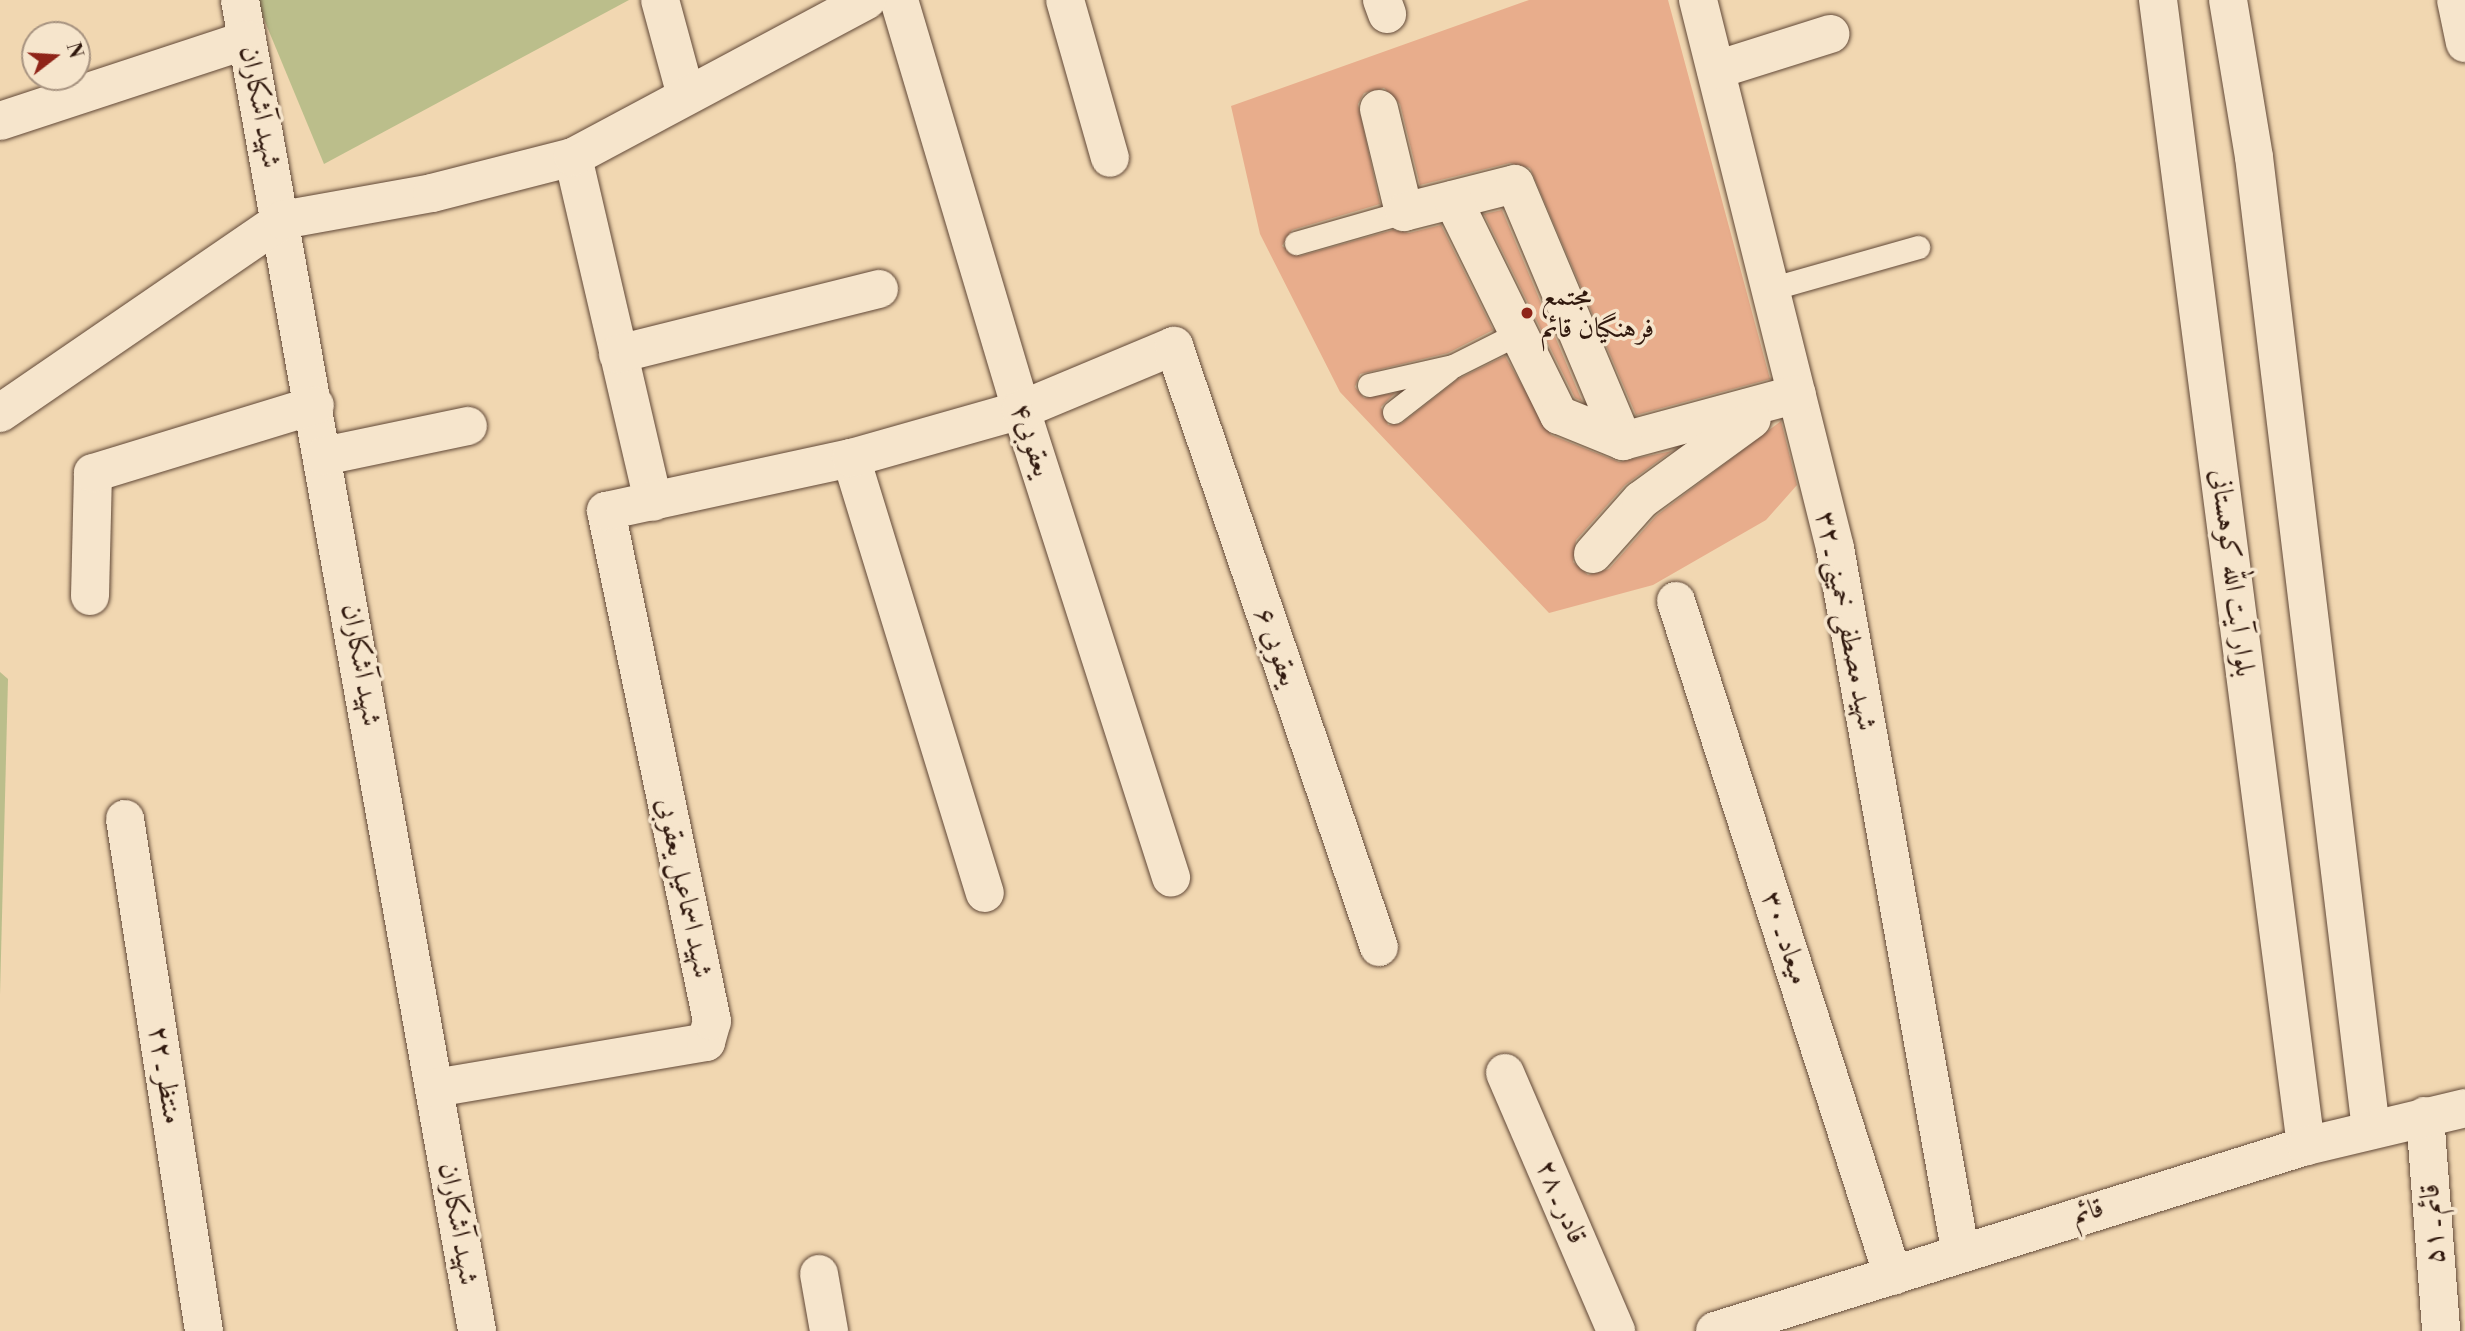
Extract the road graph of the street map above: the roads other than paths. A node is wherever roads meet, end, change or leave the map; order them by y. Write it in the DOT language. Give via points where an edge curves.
graph roads {
  1 [pos="240,0"];
  2 [pos="660,0"];
  3 [pos="867,0"];
  4 [pos="899,0"];
  5 [pos="1065,0"];
  6 [pos="1698,0"];
  7 [pos="2158,0"];
  8 [pos="2228,0"];
  9 [pos="2456,0"];
  10 [pos="1830,34"];
  11 [pos="247,40"];
  12 [pos="2465,43"];
  13 [pos="1716,70"];
  14 [pos="686,96"];
  15 [pos="1379,109"];
  16 [pos="0,121"];
  17 [pos="573,156"];
  18 [pos="1110,158"];
  19 [pos="1453,200"];
  20 [pos="1404,212"];
  21 [pos="282,220"];
  22 [pos="1296,243"];
  23 [pos="1918,247"];
  24 [pos="879,289"];
  25 [pos="1770,289"];
  26 [pos="1519,333"];
  27 [pos="618,354"];
  28 [pos="1453,366"];
  29 [pos="1369,384"];
  30 [pos="1797,394"];
  31 [pos="315,405"];
  32 [pos="1021,410"];
  33 [pos="1394,412"];
  34 [pos="0,413"];
  35 [pos="468,426"];
  36 [pos="1623,441"];
  37 [pos="324,456"];
  38 [pos="851,458"];
  39 [pos="653,502"];
  40 [pos="1593,554"];
  41 [pos="90,596"];
  42 [pos="1676,601"];
  43 [pos="125,819"];
  44 [pos="1171,878"];
  45 [pos="985,892"];
  46 [pos="1379,947"];
  47 [pos="1505,1073"];
  48 [pos="435,1088"];
  49 [pos="2465,1108"];
  50 [pos="2425,1116"];
  51 [pos="2371,1130"];
  52 [pos="2306,1146"];
  53 [pos="1960,1250"];
  54 [pos="819,1274"];
  55 [pos="1893,1276"];
  56 [pos="204,1331"];
  57 [pos="477,1331"];
  58 [pos="829,1331"];
  59 [pos="1616,1331"];
  60 [pos="1715,1331"];
  61 [pos="2441,1331"];
  1 -- 11 [label="street, شهید آشکاران"];
  2 -- 14 [label="street"];
  3 -- 14 [label="street"];
  4 -- 32 [label="street, یعقوبی۴"];
  5 -- 18 [label="street"];
  6 -- 13 [label="street, شهید مصطفی خمینی ـ ۳۲"];
  7 -- 52 [label="street, بلوار آیت الله کوهستانی"];
  8 -- 51 [label="street" via="2254,157"];
  9 -- 12 [label="street"];
  10 -- 13 [label="street"];
  11 -- 16 [label="street"];
  11 -- 21 [label="street, شهید آشکاران"];
  13 -- 25 [label="street, شهید مصطفی خمینی ـ ۳۲"];
  14 -- 17 [label="street"];
  15 -- 20 [label="street"];
  17 -- 21 [label="street" via="432,193"];
  17 -- 27 [label="street"];
  19 -- 20 [label="street"];
  19 -- 26 [label="street"];
  19 -- 36 [label="street" via="1515,184"];
  20 -- 22 [label="lane"];
  21 -- 31 [label="street, شهید آشکاران"];
  21 -- 34 [label="street"];
  23 -- 25 [label="lane"];
  24 -- 27 [label="street"];
  25 -- 30 [label="street, شهید مصطفی خمینی ـ ۳۲"];
  26 -- 28 [label="lane"];
  26 -- 36 [label="street" via="1559,415"];
  27 -- 39 [label="street"];
  28 -- 29 [label="lane"];
  28 -- 33 [label="lane"];
  30 -- 36 [label="street"];
  30 -- 40 [label="street" via="1724,434 1641,500"];
  30 -- 53 [label="street, شهید مصطفی خمینی ـ ۳۲" via="1835,548"];
  31 -- 37 [label="street, شهید آشکاران"];
  31 -- 41 [label="street" via="93,472"];
  32 -- 38 [label="street"];
  32 -- 44 [label="street, یعقوبی۴"];
  32 -- 46 [label="street, یعقوبی ۶" via="1174,346"];
  35 -- 37 [label="street"];
  37 -- 48 [label="street, شهید آشکاران"];
  38 -- 39 [label="street"];
  38 -- 45 [label="street"];
  39 -- 48 [label="street, شهید اسماعیل یعقوبی" via="606,512 712,1021 706,1042"];
  42 -- 55 [label="street, میعاد ـ ۳۰"];
  43 -- 56 [label="street, منتظر ـ ۲۲"];
  47 -- 59 [label="street, قادر ـ ۲۸"];
  48 -- 57 [label="street, شهید آشکاران"];
  49 -- 50 [label="street, قائم"];
  50 -- 51 [label="street, قائم"];
  50 -- 61 [label="street, قائم ـ ۵۱"];
  51 -- 52 [label="street, قائم"];
  52 -- 53 [label="street, قائم"];
  53 -- 55 [label="street, قائم"];
  54 -- 58 [label="street"];
  55 -- 60 [label="street, قائم"];
}
